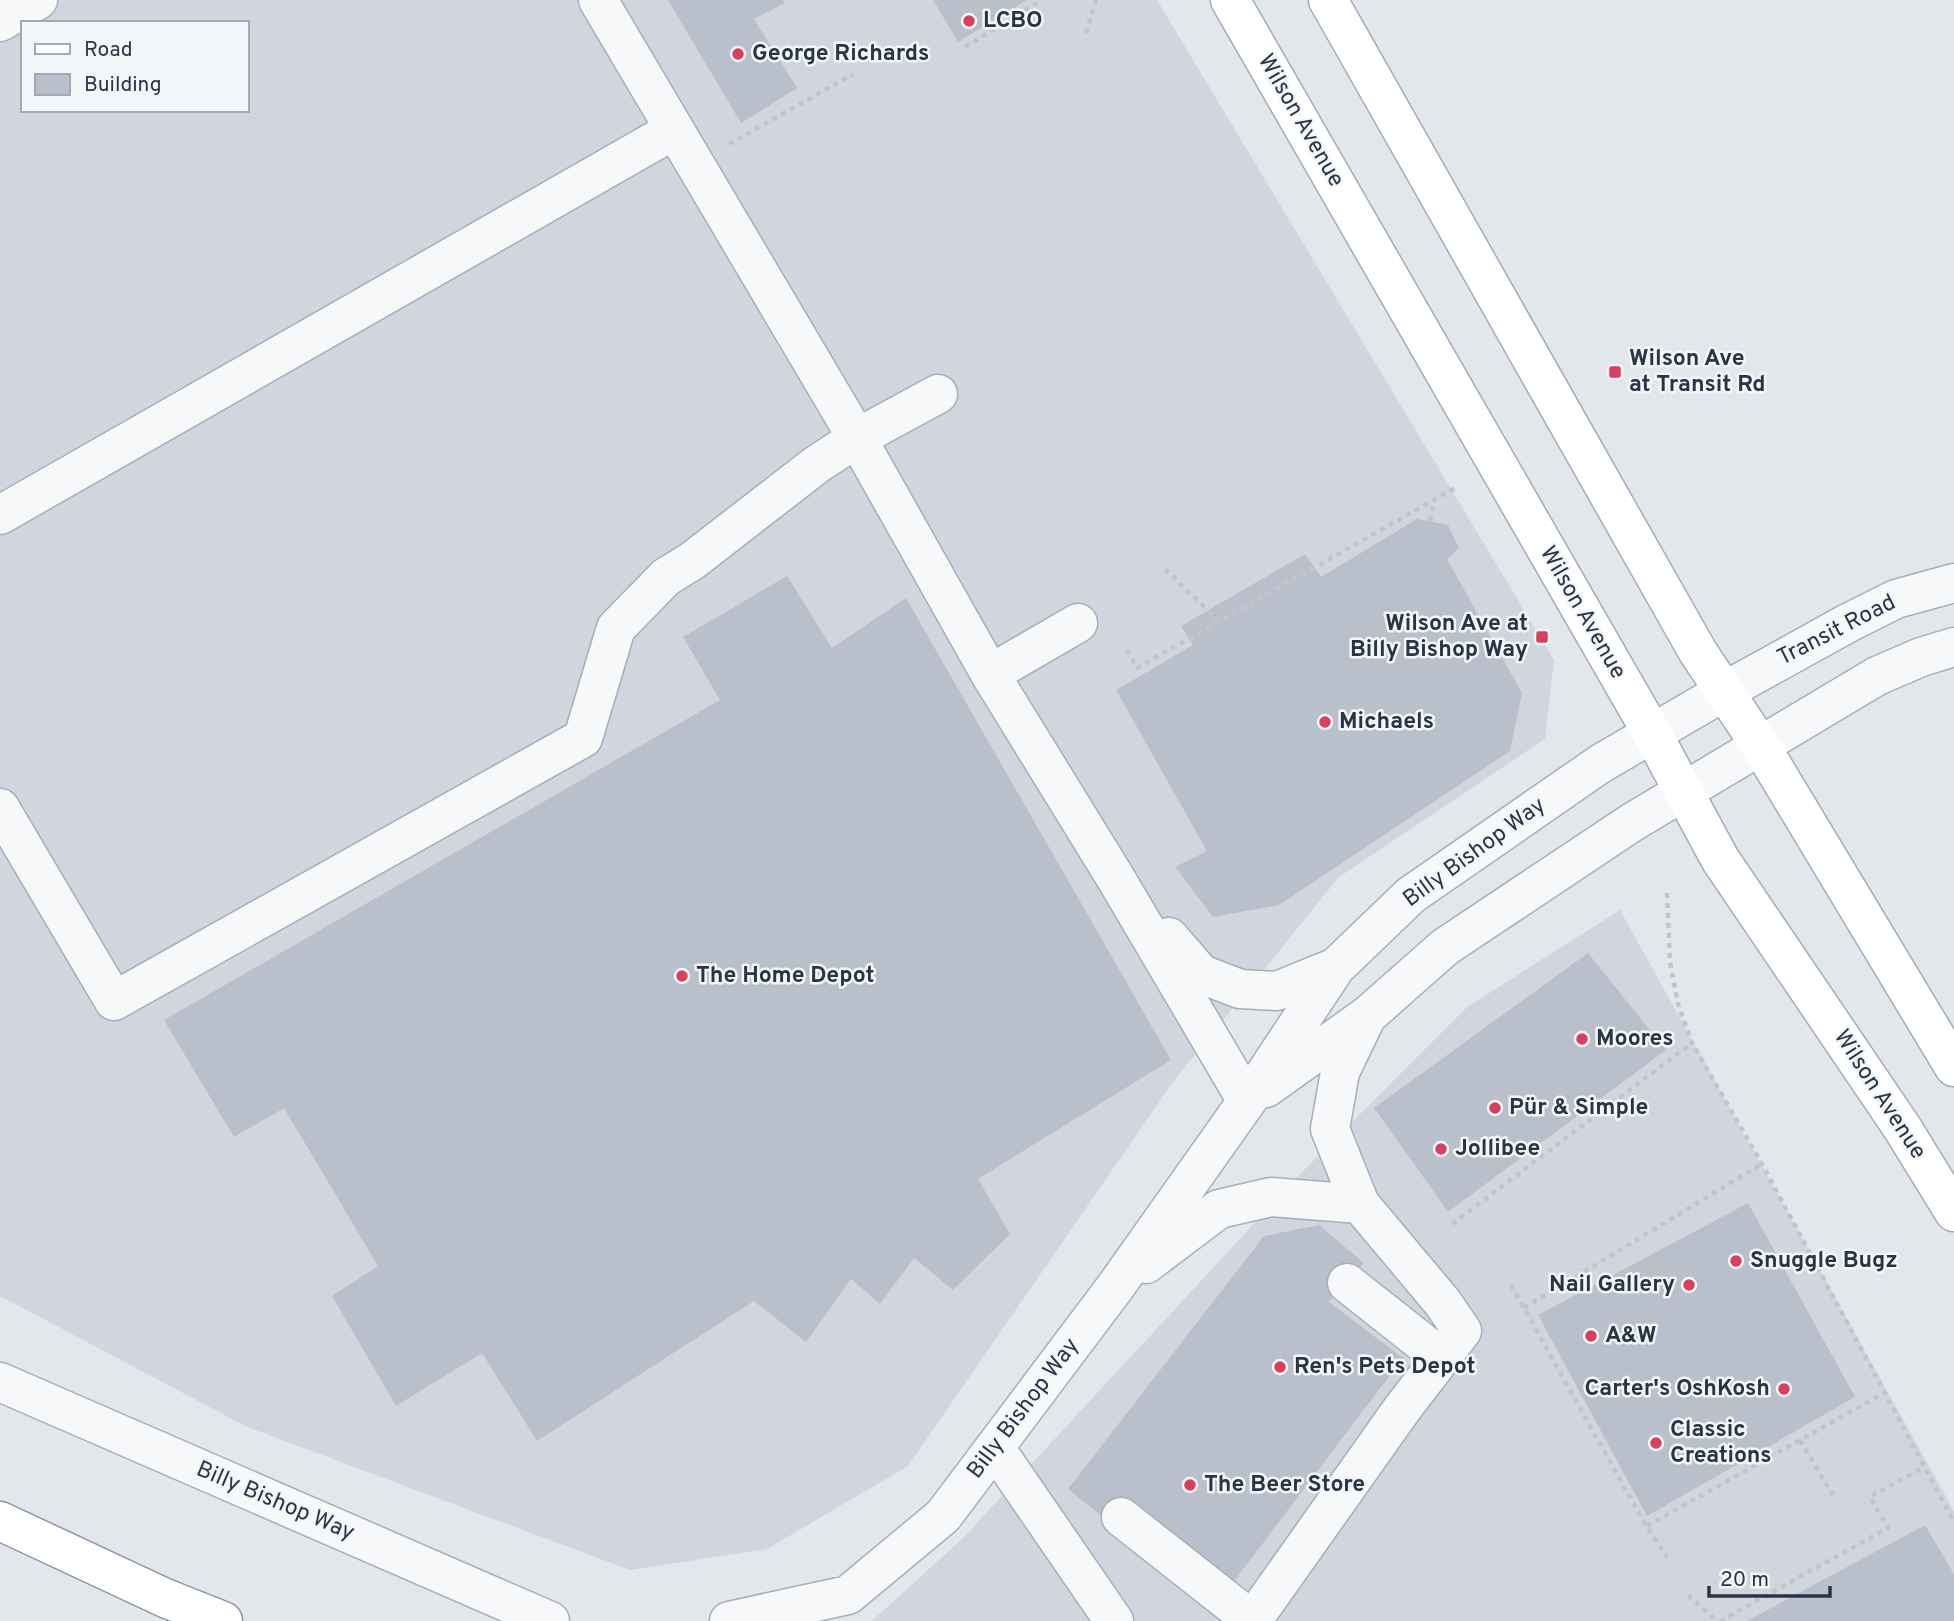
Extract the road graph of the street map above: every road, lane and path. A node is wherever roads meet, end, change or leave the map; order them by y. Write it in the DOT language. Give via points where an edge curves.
graph roads {
  1 [pos="38,0"];
  2 [pos="598,0"];
  3 [pos="1042,0"];
  4 [pos="1096,0"];
  5 [pos="1230,0"];
  6 [pos="1328,0"];
  7 [pos="0,22"];
  8 [pos="1086,33"];
  9 [pos="965,47"];
  10 [pos="914,53"];
  11 [pos="887,58"];
  12 [pos="853,74"];
  13 [pos="674,130"];
  14 [pos="722,148"];
  15 [pos="938,394"];
  16 [pos="857,438"];
  17 [pos="1455,488"];
  18 [pos="1434,502"];
  19 [pos="0,515"];
  20 [pos="1430,521"];
  21 [pos="1165,569"];
  22 [pos="1954,583"];
  23 [pos="1219,621"];
  24 [pos="1079,623"];
  25 [pos="1954,647"];
  26 [pos="1127,650"];
  27 [pos="990,674"];
  28 [pos="1725,691"];
  29 [pos="1652,733"];
  30 [pos="1760,745"];
  31 [pos="1684,790"];
  32 [pos="0,808"];
  33 [pos="1115,877"];
  34 [pos="1667,893"];
  35 [pos="1336,967"];
  36 [pos="1368,1015"];
  37 [pos="1692,1043"];
  38 [pos="1954,1068"];
  39 [pos="1247,1101"];
  40 [pos="1762,1164"];
  41 [pos="1360,1205"];
  42 [pos="1954,1212"];
  43 [pos="1452,1224"];
  44 [pos="1347,1283"];
  45 [pos="1511,1285"];
  46 [pos="1116,1286"];
  47 [pos="1524,1308"];
  48 [pos="1442,1358"];
  49 [pos="0,1382"];
  50 [pos="1884,1393"];
  51 [pos="1800,1440"];
  52 [pos="995,1448"];
  53 [pos="1924,1467"];
  54 [pos="1833,1494"];
  55 [pos="1121,1517"];
  56 [pos="0,1521"];
  57 [pos="1954,1522"];
  58 [pos="1646,1526"];
  59 [pos="1667,1557"];
  60 [pos="1688,1595"];
  61 [pos="223,1621"];
  62 [pos="550,1621"];
  63 [pos="729,1621"];
  64 [pos="1114,1621"];
  65 [pos="1252,1621"];
  66 [pos="1718,1621"];
  1 -- 7 [label="street"];
  2 -- 13 [label="street"];
  3 -- 9 [label="path"];
  4 -- 8 [label="path"];
  5 -- 29 [label="main road, Wilson Avenue"];
  6 -- 28 [label="main road" via="1691,640"];
  10 -- 11 [label="path"];
  12 -- 14 [label="path"];
  13 -- 16 [label="street"];
  13 -- 19 [label="street"];
  15 -- 16 [label="street"];
  16 -- 27 [label="street"];
  16 -- 32 [label="street" via="666,577 616,628 583,738 114,1002"];
  17 -- 18 [label="path"];
  18 -- 20 [label="path"];
  18 -- 23 [label="path"];
  21 -- 23 [label="path"];
  22 -- 28 [label="street, Transit Road" via="1896,599"];
  23 -- 26 [label="path" via="1137,668"];
  24 -- 27 [label="street"];
  25 -- 30 [label="street" via="1877,676"];
  27 -- 33 [label="street"];
  28 -- 29 [label="street, Billy Bishop Way"];
  28 -- 30 [label="main road"];
  29 -- 31 [label="main road, Wilson Avenue"];
  29 -- 35 [label="street, Billy Bishop Way" via="1411,895"];
  30 -- 31 [label="street, Billy Bishop Way"];
  30 -- 38 [label="main road"];
  31 -- 36 [label="street, Billy Bishop Way" via="1445,947"];
  31 -- 42 [label="main road, Wilson Avenue" via="1720,859"];
  33 -- 35 [label="street" via="1201,974 1240,989 1277,991"];
  33 -- 39 [label="street"];
  34 -- 37 [label="path" via="1670,962"];
  35 -- 39 [label="street, Billy Bishop Way"];
  36 -- 39 [label="street, Billy Bishop Way"];
  36 -- 41 [label="street" via="1340,1072 1330,1129"];
  37 -- 40 [label="path"];
  37 -- 43 [label="path"];
  39 -- 46 [label="street, Billy Bishop Way"];
  40 -- 47 [label="path"];
  40 -- 50 [label="path"];
  41 -- 46 [label="street" via="1271,1197 1219,1209"];
  41 -- 48 [label="street" via="1462,1331"];
  44 -- 48 [label="street"];
  45 -- 47 [label="path"];
  46 -- 52 [label="street, Billy Bishop Way"];
  47 -- 58 [label="path"];
  48 -- 65 [label="street"];
  49 -- 62 [label="street, Billy Bishop Way"];
  50 -- 51 [label="path"];
  50 -- 53 [label="path"];
  51 -- 54 [label="path"];
  51 -- 58 [label="path"];
  52 -- 63 [label="street, Billy Bishop Way" via="943,1516 848,1595"];
  52 -- 64 [label="street"];
  53 -- 57 [label="path"];
  53 -- 66 [label="path" via="1870,1497 1888,1528"];
  55 -- 65 [label="street"];
  56 -- 61 [label="main road"];
  58 -- 59 [label="path"];
  60 -- 66 [label="path"];
}
